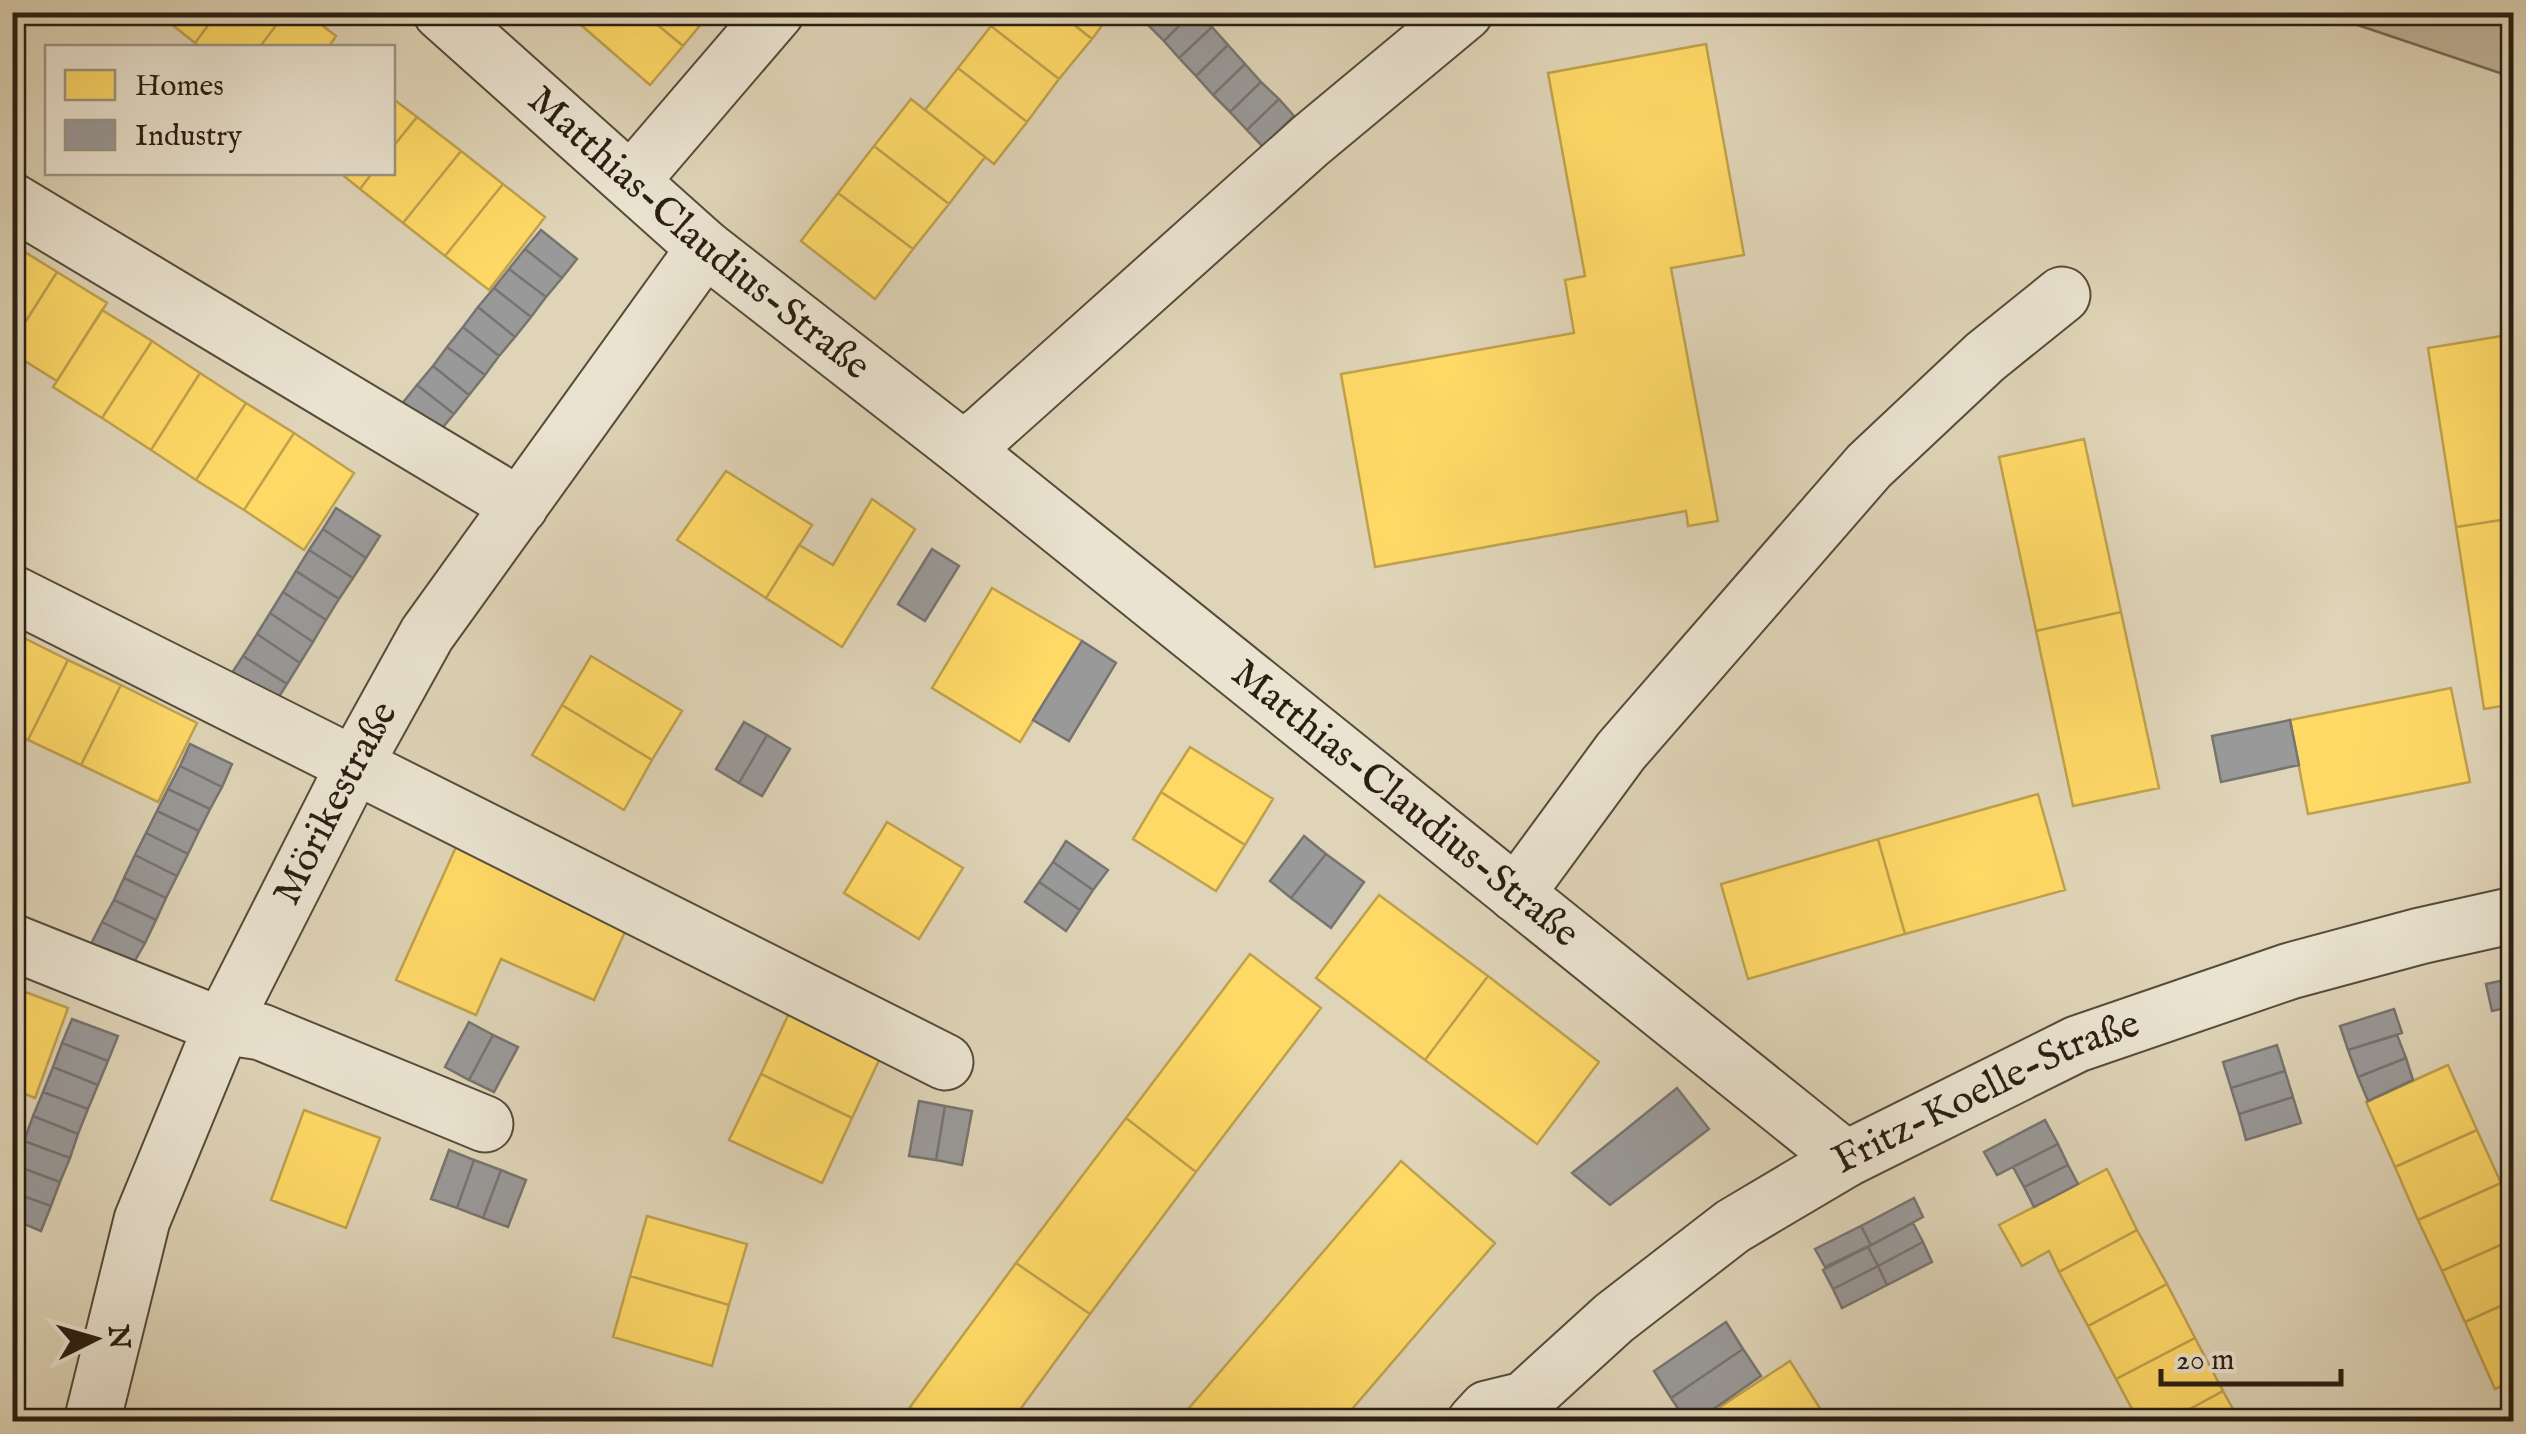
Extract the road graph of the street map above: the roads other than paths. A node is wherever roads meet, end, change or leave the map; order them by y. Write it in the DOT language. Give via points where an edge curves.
graph roads {
  1 [pos="442,12"];
  2 [pos="776,12"];
  3 [pos="1465,12"];
  4 [pos="632,180"];
  5 [pos="12,200"];
  6 [pos="706,248"];
  7 [pos="2062,295"];
  8 [pos="963,449"];
  9 [pos="520,506"];
  10 [pos="12,593"];
  11 [pos="355,764"];
  12 [pos="1516,894"];
  13 [pos="2514,915"];
  14 [pos="12,942"];
  15 [pos="222,1026"];
  16 [pos="944,1062"];
  17 [pos="485,1124"];
  18 [pos="1846,1158"];
  19 [pos="1507,1414"];
  20 [pos="92,1422"];
  1 -- 4 [label="street, Matthias-Claudius-Straße"];
  2 -- 4 [label="street"];
  3 -- 8 [label="street"];
  4 -- 6 [label="street, Matthias-Claudius-Straße"];
  5 -- 9 [label="street"];
  6 -- 8 [label="street, Matthias-Claudius-Straße"];
  6 -- 9 [label="street, Mörikestraße"];
  7 -- 12 [label="street" via="1869,466 1621,751"];
  8 -- 12 [label="street, Matthias-Claudius-Straße"];
  9 -- 11 [label="street, Mörikestraße" via="428,634"];
  10 -- 11 [label="street"];
  11 -- 15 [label="street, Mörikestraße"];
  11 -- 16 [label="street"];
  12 -- 18 [label="street, Matthias-Claudius-Straße"];
  13 -- 18 [label="street, Fritz-Koelle-Straße" via="2290,971 2077,1044"];
  14 -- 15 [label="street"];
  15 -- 17 [label="street" via="261,1032"];
  15 -- 20 [label="street, Mörikestraße" via="142,1220"];
  18 -- 19 [label="street, Fritz-Koelle-Straße" via="1733,1226 1614,1318"];
}
